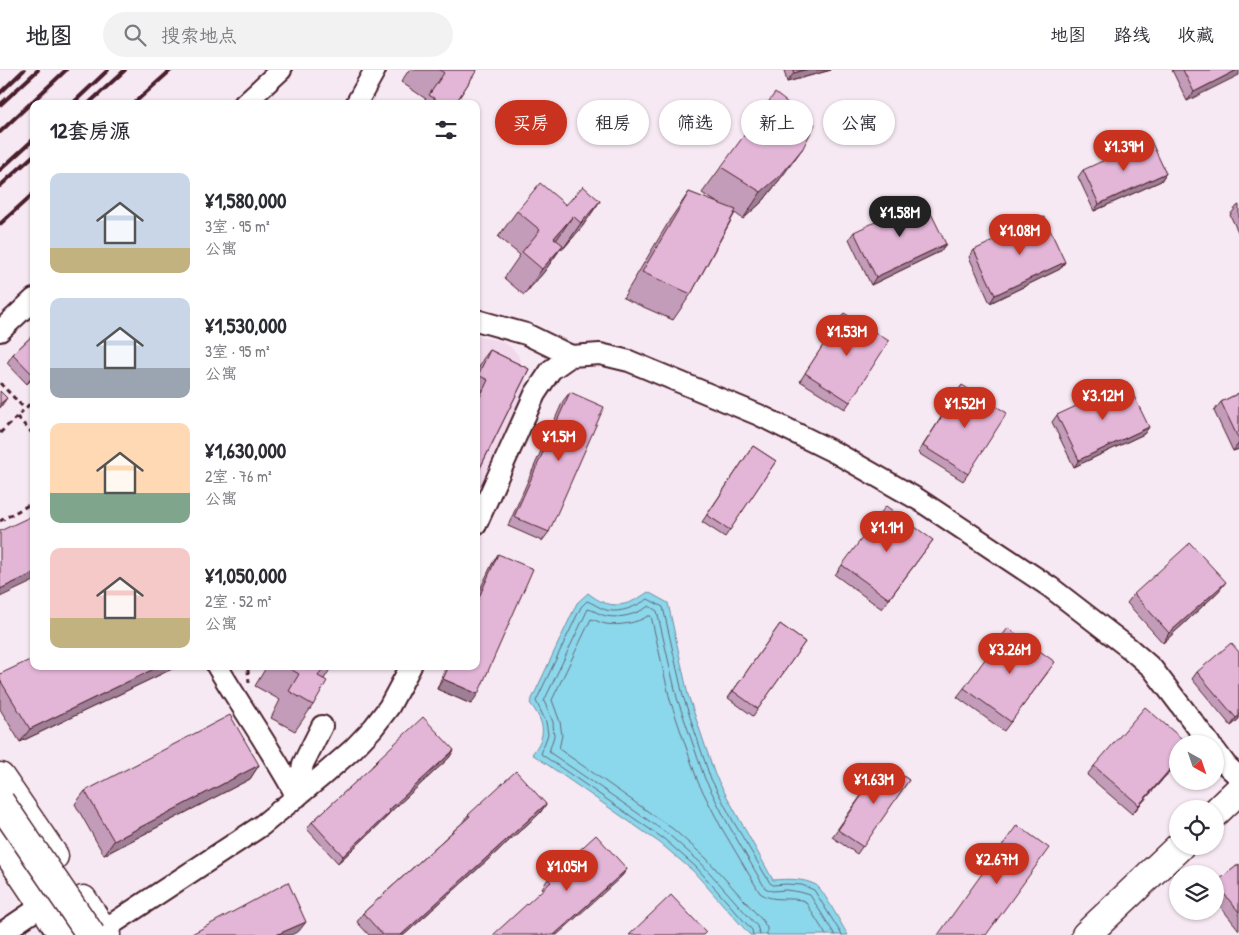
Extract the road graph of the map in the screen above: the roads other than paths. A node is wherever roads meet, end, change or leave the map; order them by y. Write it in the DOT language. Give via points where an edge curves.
graph roads {
  1 [pos="281,70"];
  2 [pos="375,70"];
  3 [pos="248,100"];
  4 [pos="358,100"];
  5 [pos="30,303"];
  6 [pos="480,321"];
  7 [pos="0,330"];
  8 [pos="571,356"];
  9 [pos="480,516"];
  10 [pos="219,670"];
  11 [pos="409,670"];
  12 [pos="322,726"];
  13 [pos="1203,735"];
  14 [pos="1224,760"];
  15 [pos="0,777"];
  16 [pos="1239,777"];
  17 [pos="1239,790"];
  18 [pos="297,797"];
  19 [pos="0,802"];
  20 [pos="1224,804"];
  21 [pos="0,816"];
  22 [pos="32,825"];
  23 [pos="1,835"];
  24 [pos="1170,855"];
  25 [pos="43,905"];
  26 [pos="0,934"];
  27 [pos="95,934"];
  28 [pos="63,935"];
  29 [pos="1086,935"];
  1 -- 3 [label="street"];
  2 -- 4 [label="street"];
  5 -- 7 [label="street"];
  6 -- 8 [label="street" via="526,334"];
  8 -- 9 [label="street" via="551,370 535,394"];
  8 -- 13 [label="street" via="600,354 628,362 759,415 838,454 918,500 1050,587 1129,648 1152,668"];
  10 -- 18 [label="street"];
  11 -- 18 [label="street" via="389,707 373,728"];
  12 -- 18 [label="street" via="303,764"];
  14 -- 16 [label="street"];
  15 -- 22 [label="main road"];
  17 -- 20 [label="main road"];
  18 -- 27 [label="street" via="261,826"];
  19 -- 27 [label="main road, bridge"];
  21 -- 27 [label="main road"];
  22 -- 23 [label="main road" via="12,813 4,816"];
  22 -- 27 [label="main road"];
  23 -- 25 [label="main road"];
  24 -- 29 [label="main road"];
  25 -- 26 [label="street"];
  25 -- 28 [label="main road"];
}
